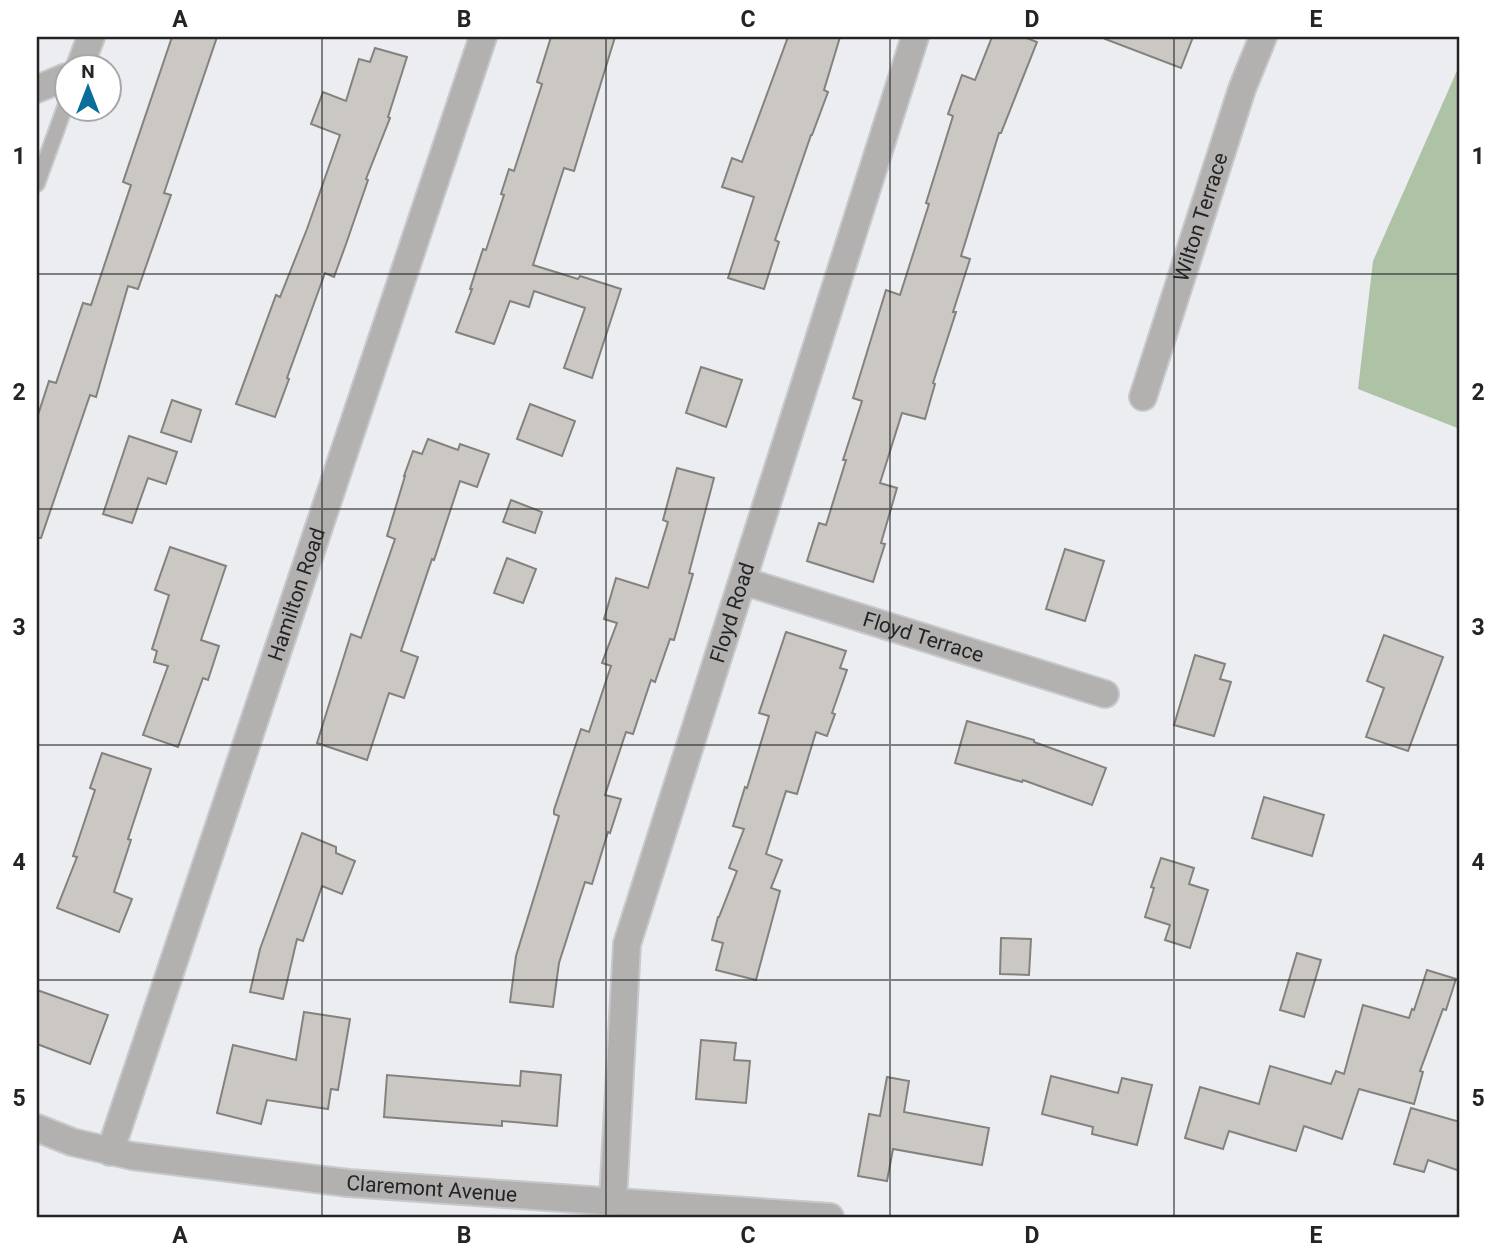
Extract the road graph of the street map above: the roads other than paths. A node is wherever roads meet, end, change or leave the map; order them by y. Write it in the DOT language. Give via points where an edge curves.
graph roads {
  1 [pos="483,37"];
  2 [pos="915,37"];
  3 [pos="1263,37"];
  4 [pos="59,122"];
  5 [pos="37,184"];
  6 [pos="1143,397"];
  7 [pos="743,581"];
  8 [pos="1105,694"];
  9 [pos="37,1128"];
  10 [pos="110,1152"];
  11 [pos="613,1200"];
  12 [pos="830,1217"];
  1 -- 10 [label="street, Hamilton Road"];
  2 -- 7 [label="street, Floyd Road"];
  3 -- 6 [label="street, Wilton Terrace"];
  4 -- 5 [label="lane"];
  7 -- 8 [label="street, Floyd Terrace"];
  7 -- 11 [label="street, Floyd Road" via="627,944"];
  9 -- 10 [label="street, Claremont Avenue"];
  10 -- 11 [label="street, Claremont Avenue" via="348,1182"];
  11 -- 12 [label="street, Claremont Avenue"];
}
